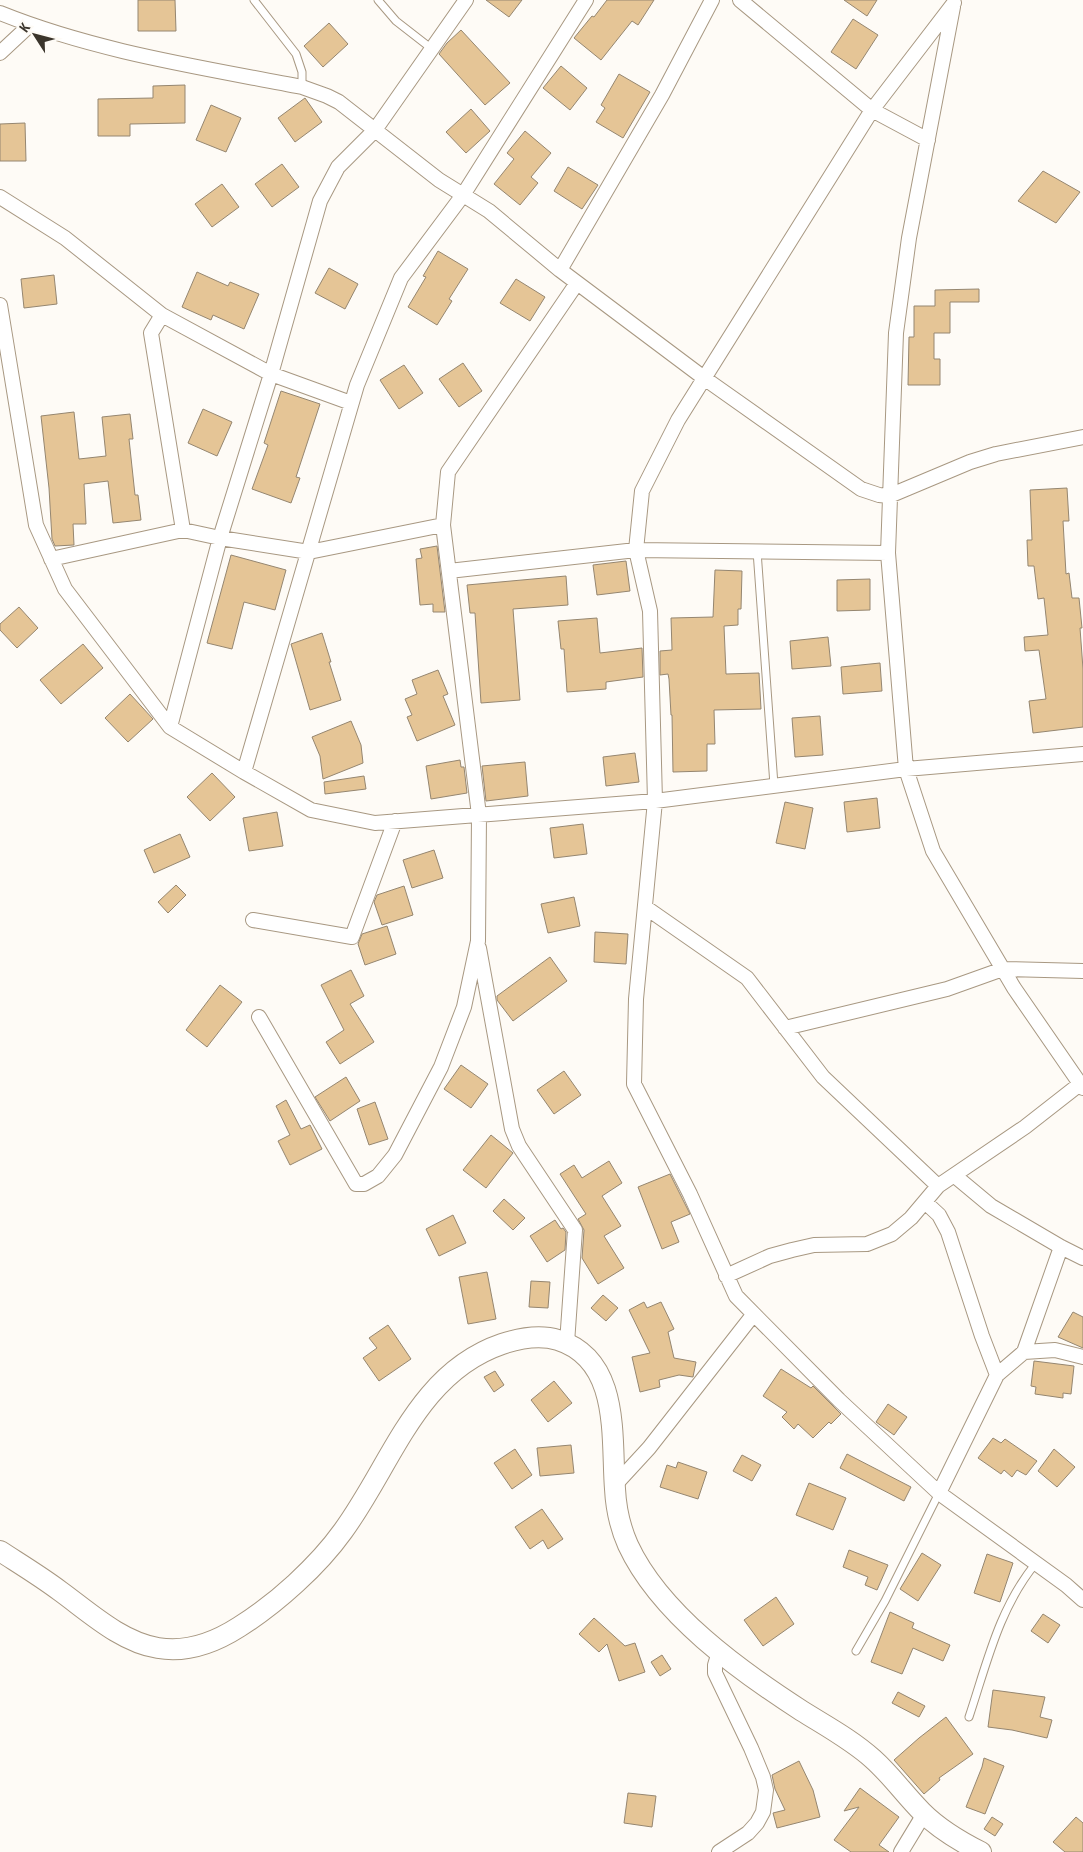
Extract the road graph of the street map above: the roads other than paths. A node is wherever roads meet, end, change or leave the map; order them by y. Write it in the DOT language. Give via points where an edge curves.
graph roads {
  1 [pos="254,0"];
  2 [pos="378,0"];
  3 [pos="466,0"];
  4 [pos="586,0"];
  5 [pos="712,0"];
  6 [pos="740,0"];
  7 [pos="954,2"];
  8 [pos="0,13"];
  9 [pos="30,25"];
  10 [pos="432,49"];
  11 [pos="0,53"];
  12 [pos="302,87"];
  13 [pos="872,110"];
  14 [pos="376,130"];
  15 [pos="928,140"];
  16 [pos="463,195"];
  17 [pos="0,197"];
  18 [pos="560,270"];
  19 [pos="577,282"];
  20 [pos="0,305"];
  21 [pos="162,315"];
  22 [pos="271,374"];
  23 [pos="704,378"];
  24 [pos="352,403"];
  25 [pos="1083,437"];
  26 [pos="889,496"];
  27 [pos="443,525"];
  28 [pos="183,530"];
  29 [pos="220,538"];
  30 [pos="636,550"];
  31 [pos="757,551"];
  32 [pos="309,552"];
  33 [pos="888,553"];
  34 [pos="51,559"];
  35 [pos="449,571"];
  36 [pos="170,728"];
  37 [pos="1083,754"];
  38 [pos="906,768"];
  39 [pos="244,772"];
  40 [pos="774,785"];
  41 [pos="654,801"];
  42 [pos="479,815"];
  43 [pos="395,821"];
  44 [pos="644,907"];
  45 [pos="254,920"];
  46 [pos="478,941"];
  47 [pos="1003,968"];
  48 [pos="1083,971"];
  49 [pos="258,1017"];
  50 [pos="785,1028"];
  51 [pos="1082,1086"];
  52 [pos="954,1176"];
  53 [pos="938,1186"];
  54 [pos="925,1202"];
  55 [pos="1060,1247"];
  56 [pos="1083,1258"];
  57 [pos="726,1276"];
  58 [pos="753,1315"];
  59 [pos="567,1343"];
  60 [pos="1024,1352"];
  61 [pos="1083,1357"];
  62 [pos="997,1375"];
  63 [pos="614,1486"];
  64 [pos="939,1493"];
  65 [pos="0,1551"];
  66 [pos="1036,1563"];
  67 [pos="1083,1600"];
  68 [pos="856,1651"];
  69 [pos="719,1652"];
  70 [pos="969,1717"];
  71 [pos="924,1814"];
  72 [pos="719,1852"];
  73 [pos="901,1852"];
  74 [pos="981,1852"];
  1 -- 12 [label="lane" via="296,54 302,72"];
  2 -- 10 [label="lane" via="396,21"];
  3 -- 10 [label="street"];
  4 -- 16 [label="street"];
  5 -- 18 [label="street" via="662,95"];
  6 -- 13 [label="street"];
  7 -- 13 [label="street"];
  7 -- 15 [label="street"];
  8 -- 9 [label="street"];
  9 -- 11 [label="street"];
  9 -- 12 [label="street" via="138,56"];
  10 -- 14 [label="street"];
  12 -- 14 [label="street" via="339,102"];
  13 -- 15 [label="street"];
  13 -- 23 [label="street"];
  14 -- 16 [label="street"];
  14 -- 22 [label="street" via="338,167 320,201"];
  15 -- 26 [label="street" via="909,238 896,333"];
  16 -- 18 [label="street" via="489,211"];
  16 -- 24 [label="street" via="402,278"];
  17 -- 21 [label="street" via="65,238"];
  18 -- 19 [label="street"];
  19 -- 23 [label="street"];
  19 -- 27 [label="street" via="448,472"];
  20 -- 34 [label="street" via="36,526"];
  21 -- 22 [label="street"];
  21 -- 28 [label="street" via="151,333"];
  22 -- 24 [label="street"];
  22 -- 29 [label="street"];
  23 -- 26 [label="street" via="861,489"];
  23 -- 30 [label="street" via="678,420 642,491"];
  24 -- 32 [label="street"];
  25 -- 26 [label="street" via="996,454"];
  26 -- 33 [label="street"];
  27 -- 32 [label="street"];
  27 -- 35 [label="street"];
  28 -- 29 [label="street"];
  28 -- 34 [label="street"];
  29 -- 32 [label="street"];
  29 -- 36 [label="street"];
  30 -- 31 [label="street"];
  30 -- 35 [label="street"];
  30 -- 41 [label="street" via="650,611"];
  31 -- 33 [label="street"];
  31 -- 40 [label="lane"];
  32 -- 39 [label="street"];
  33 -- 38 [label="street"];
  34 -- 36 [label="street" via="65,589"];
  35 -- 42 [label="street"];
  36 -- 39 [label="street"];
  37 -- 38 [label="street"];
  38 -- 40 [label="street"];
  38 -- 47 [label="street" via="933,851"];
  39 -- 43 [label="street" via="311,810 375,823"];
  40 -- 41 [label="street"];
  41 -- 42 [label="street"];
  41 -- 44 [label="street"];
  42 -- 43 [label="street"];
  42 -- 46 [label="street"];
  43 -- 45 [label="street" via="352,936"];
  44 -- 50 [label="street" via="747,978"];
  44 -- 57 [label="street" via="636,999 634,1084 690,1194"];
  46 -- 49 [label="street" via="464,1007 442,1066 395,1155 378,1176 364,1184 356,1184"];
  46 -- 59 [label="street" via="512,1129 519,1146 575,1230"];
  47 -- 48 [label="street"];
  47 -- 50 [label="street" via="947,989"];
  47 -- 51 [label="street"];
  50 -- 53 [label="street" via="823,1077"];
  51 -- 52 [label="street"];
  52 -- 53 [label="street"];
  52 -- 55 [label="street" via="991,1206"];
  53 -- 54 [label="street"];
  54 -- 57 [label="street" via="902,1227 880,1240 867,1244 799,1248 770,1256"];
  54 -- 62 [label="street" via="939,1215 948,1232"];
  55 -- 56 [label="street"];
  55 -- 60 [label="street"];
  57 -- 58 [label="street" via="736,1296"];
  58 -- 63 [label="street" via="650,1448"];
  58 -- 64 [label="street"];
  59 -- 63 [label="street" via="589,1362 607,1393 611,1411"];
  59 -- 65 [label="street" via="534,1336 518,1339 480,1353 452,1372 424,1400 345,1529 328,1550 308,1572 252,1618 211,1643 172,1650 138,1644"];
  60 -- 61 [label="street" via="1055,1350"];
  60 -- 62 [label="street"];
  62 -- 64 [label="street"];
  63 -- 69 [label="street" via="622,1528 649,1580 666,1602"];
  64 -- 66 [label="street"];
  64 -- 68 [label="lane"];
  66 -- 67 [label="street"];
  66 -- 70 [label="lane" via="1016,1589 1004,1615"];
  69 -- 71 [label="street" via="764,1687 872,1758"];
  69 -- 72 [label="street" via="715,1673 751,1748 766,1790 763,1812 757,1823"];
  71 -- 73 [label="street"];
  71 -- 74 [label="street"];
}
